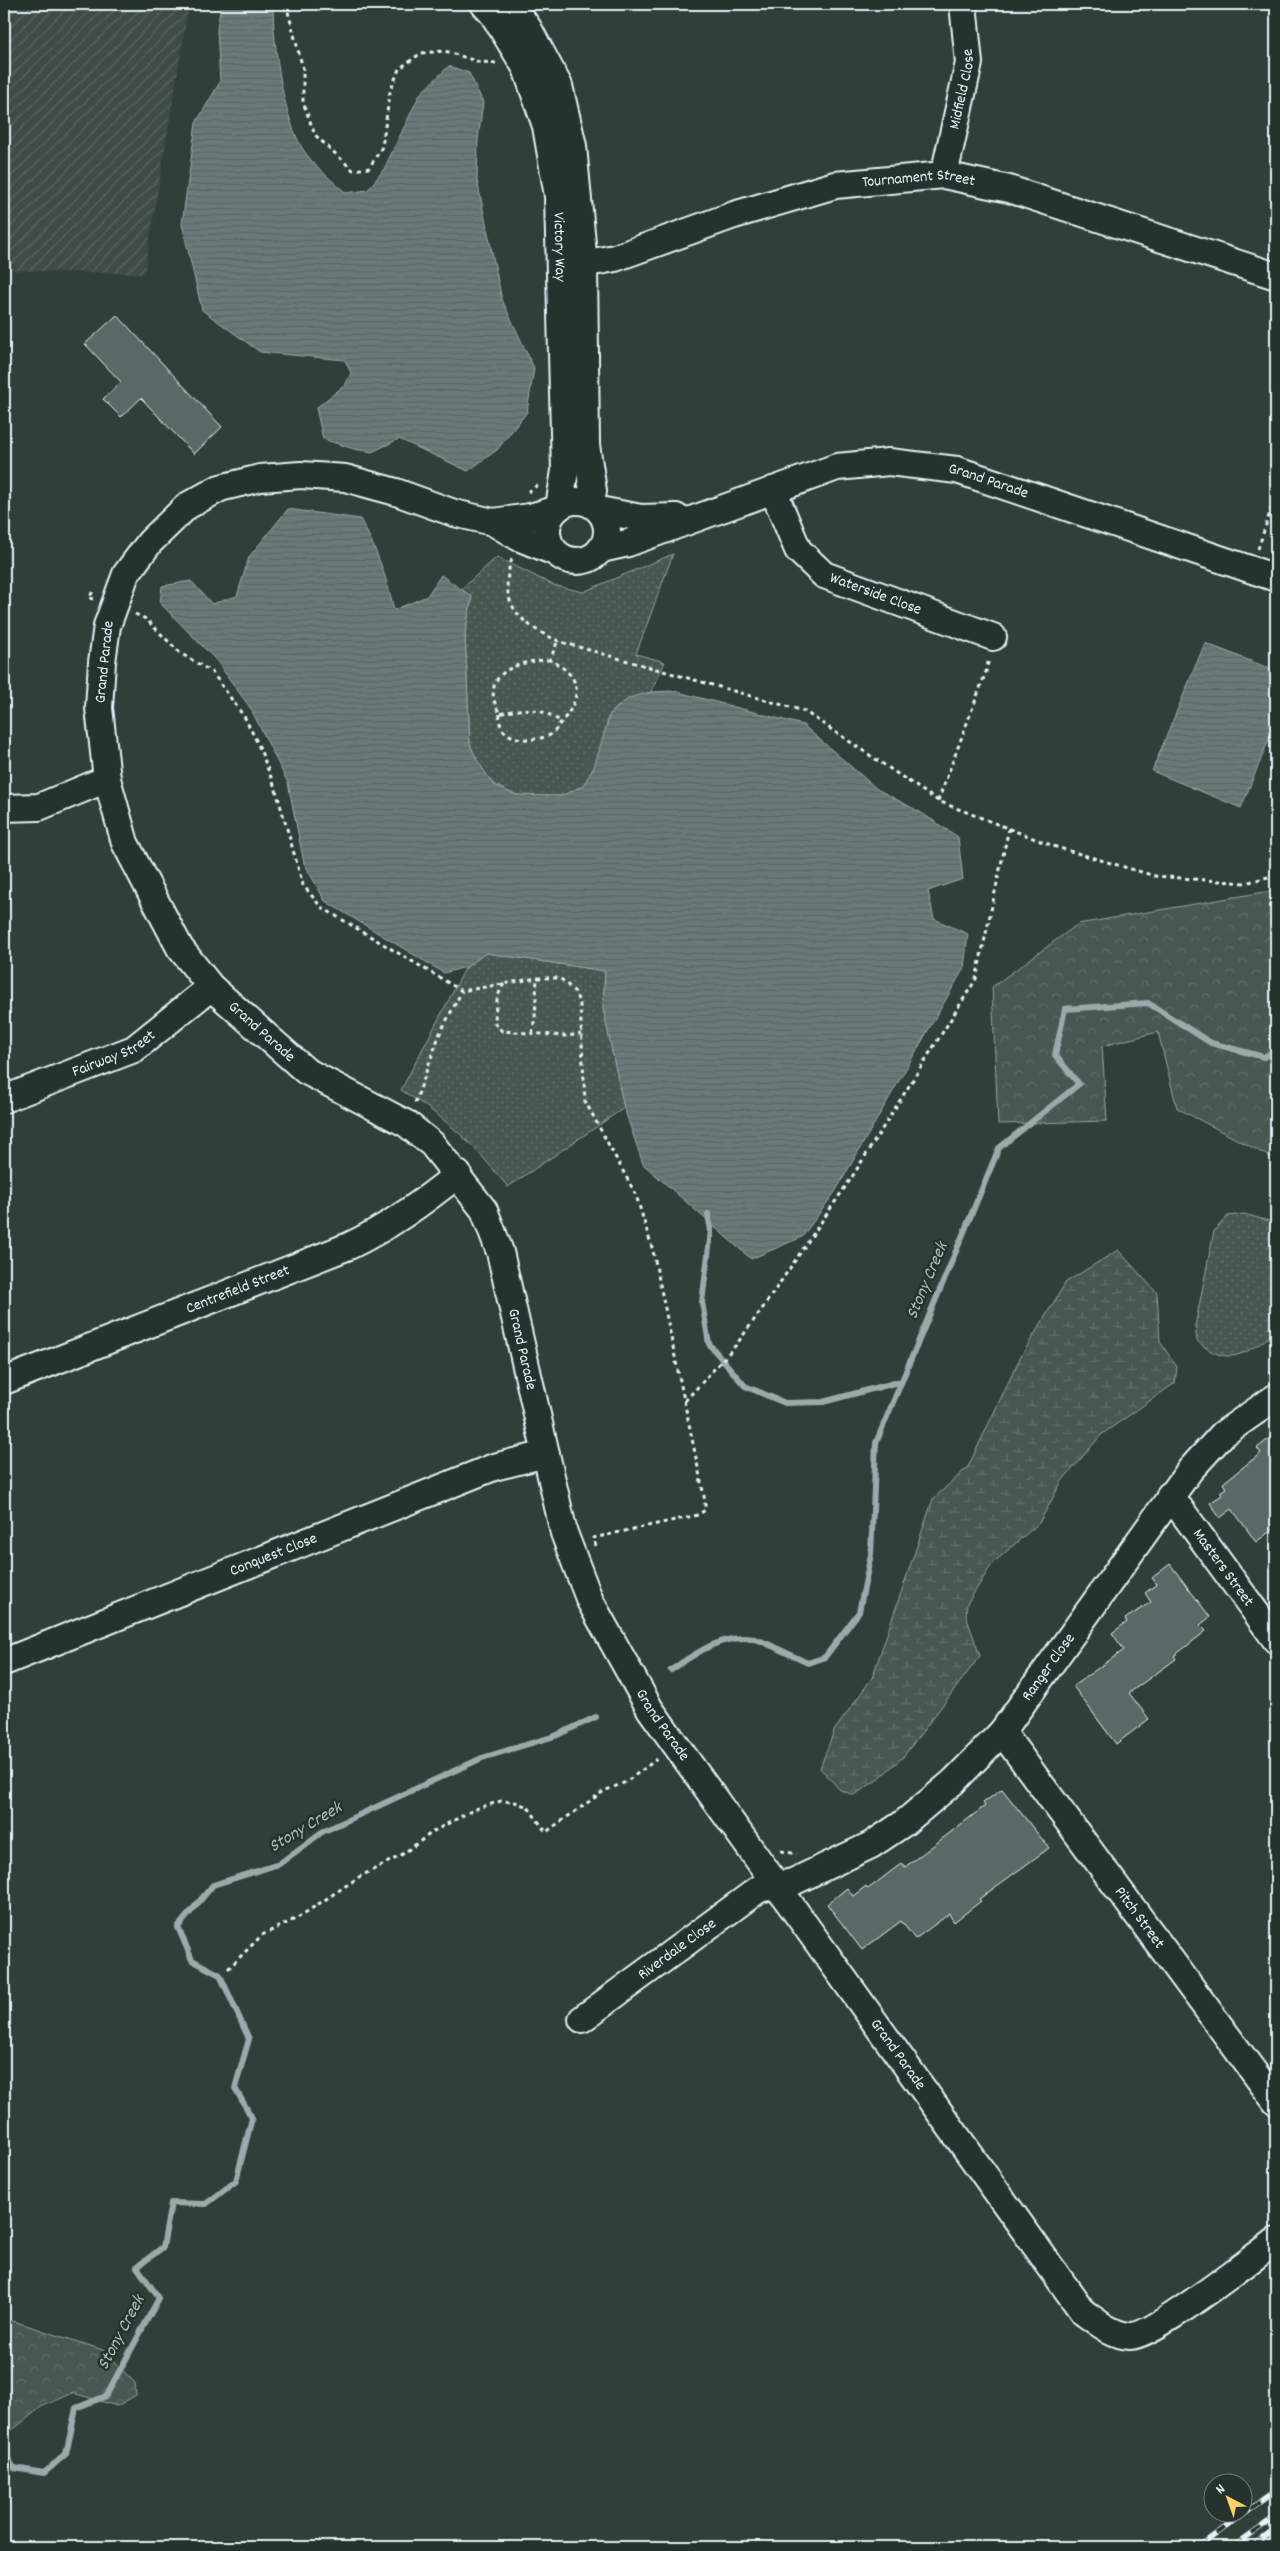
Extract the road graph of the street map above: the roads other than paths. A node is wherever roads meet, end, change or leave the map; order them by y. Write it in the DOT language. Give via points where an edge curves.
graph roads {
  1 [pos="484,4"];
  2 [pos="511,4"];
  3 [pos="963,4"];
  4 [pos="944,175"];
  5 [pos="572,266"];
  6 [pos="1276,276"];
  7 [pos="773,490"];
  8 [pos="595,507"];
  9 [pos="557,508"];
  10 [pos="694,517"];
  11 [pos="492,522"];
  12 [pos="601,549"];
  13 [pos="555,552"];
  14 [pos="1276,578"];
  15 [pos="993,637"];
  16 [pos="107,778"];
  17 [pos="4,808"];
  18 [pos="211,987"];
  19 [pos="4,1099"];
  20 [pos="458,1174"];
  21 [pos="4,1381"];
  22 [pos="1272,1386"];
  23 [pos="546,1454"];
  24 [pos="1170,1495"];
  25 [pos="1276,1640"];
  26 [pos="4,1662"];
  27 [pos="1002,1732"];
  28 [pos="775,1886"];
  29 [pos="582,2019"];
  30 [pos="1276,2102"];
  31 [pos="1276,2241"];
  1 -- 5 [label="street, Victory Way" via="526,68 546,126"];
  2 -- 5 [label="street, Victory Way" via="528,28 559,86 573,146"];
  3 -- 4 [label="street, Midfield Close" via="969,63"];
  4 -- 5 [label="street, Tournament Street" via="835,185 734,215 615,258"];
  4 -- 6 [label="street, Tournament Street" via="1009,189"];
  5 -- 8 [label="street, Victory Way" via="586,445"];
  5 -- 9 [label="street, Victory Way" via="565,470"];
  7 -- 10 [label="street, Grand Parade"];
  7 -- 14 [label="street, Grand Parade" via="837,467 889,462 956,470"];
  7 -- 15 [label="street, Waterside Close" via="798,550 824,575"];
  8 -- 9 [label="street" via="570,502"];
  8 -- 10 [label="street, Grand Parade" via="641,518"];
  8 -- 12 [label="street" via="607,529"];
  9 -- 11 [label="street, Grand Parade" via="530,517"];
  9 -- 13 [label="street" via="547,533"];
  10 -- 12 [label="street, Grand Parade" via="628,543"];
  11 -- 13 [label="street, Grand Parade" via="518,538"];
  11 -- 16 [label="street, Grand Parade" via="345,478 260,478 220,488 187,506 150,542 126,574 107,626 99,708"];
  12 -- 13 [label="street" via="594,556 579,560 564,558"];
  16 -- 17 [label="street" via="39,807"];
  16 -- 18 [label="street, Grand Parade" via="125,843 180,948"];
  18 -- 19 [label="street, Fairway Street" via="134,1049"];
  18 -- 20 [label="street, Grand Parade" via="306,1071 407,1124 432,1144"];
  20 -- 21 [label="street, Centrefield Street" via="381,1231 349,1246"];
  20 -- 23 [label="street, Grand Parade" via="484,1210 500,1252"];
  22 -- 24 [label="street, Ranger Close"];
  23 -- 26 [label="street, Conquest Close" via="494,1466"];
  23 -- 28 [label="street, Grand Parade" via="564,1533 590,1601 650,1709"];
  24 -- 25 [label="street, Masters Street"];
  24 -- 27 [label="street, Ranger Close"];
  27 -- 28 [label="street, Ranger Close" via="953,1782 871,1846 793,1882"];
  27 -- 30 [label="street, Pitch Street"];
  28 -- 29 [label="street, Riverdale Close" via="760,1890"];
  28 -- 31 [label="street, Grand Parade" via="1083,2312 1107,2330 1132,2336 1156,2327"];
}
